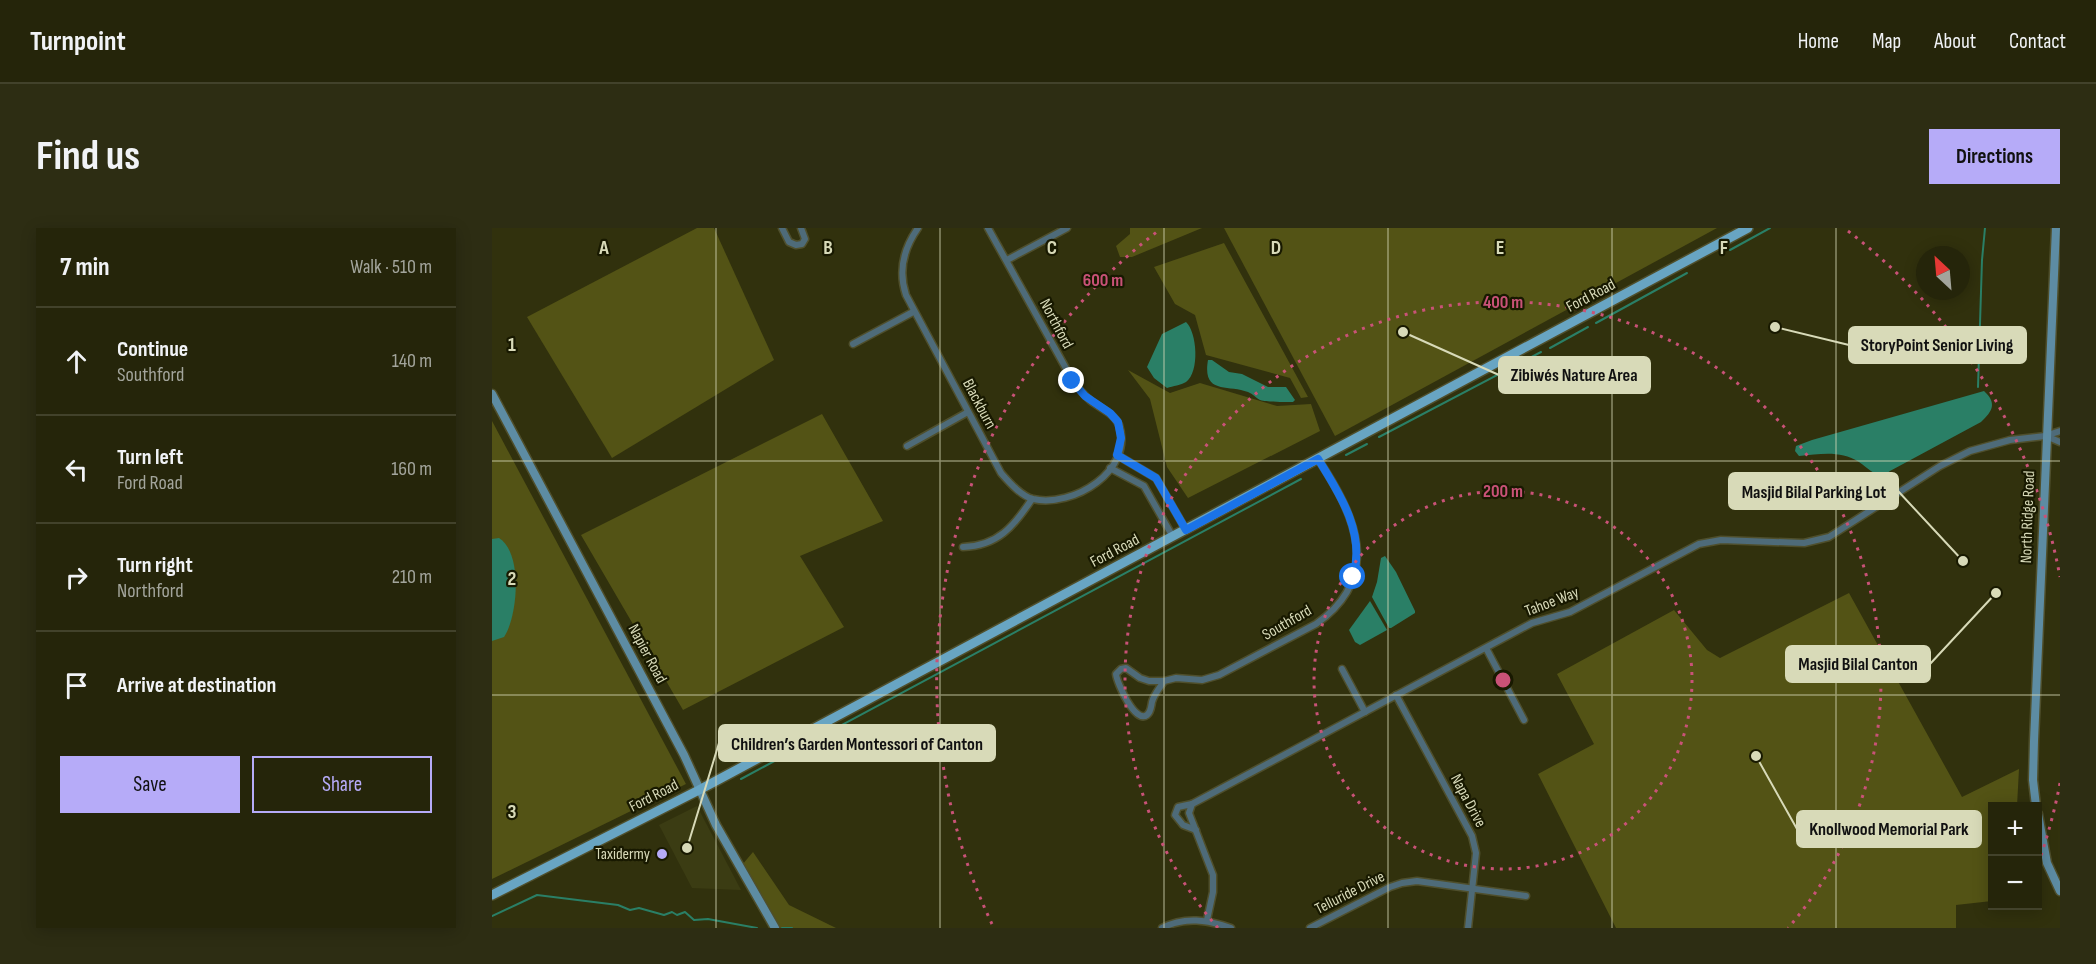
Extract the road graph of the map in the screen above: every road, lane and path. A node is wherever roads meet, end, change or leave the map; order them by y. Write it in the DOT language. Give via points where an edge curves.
graph roads {
  1 [pos="782,228"];
  2 [pos="801,228"];
  3 [pos="918,228"];
  4 [pos="988,228"];
  5 [pos="1067,228"];
  6 [pos="1749,228"];
  7 [pos="2056,228"];
  8 [pos="1007,260"];
  9 [pos="913,312"];
  10 [pos="853,344"];
  11 [pos="492,394"];
  12 [pos="968,412"];
  13 [pos="2060,431"];
  14 [pos="2045,436"];
  15 [pos="2060,442"];
  16 [pos="907,446"];
  17 [pos="1117,455"];
  18 [pos="1318,459"];
  19 [pos="1110,468"];
  20 [pos="1032,499"];
  21 [pos="1186,530"];
  22 [pos="1173,537"];
  23 [pos="963,547"];
  24 [pos="1486,648"];
  25 [pos="1342,669"];
  26 [pos="1164,681"];
  27 [pos="1396,695"];
  28 [pos="1365,712"];
  29 [pos="1524,720"];
  30 [pos="699,790"];
  31 [pos="2035,802"];
  32 [pos="1191,804"];
  33 [pos="1196,830"];
  34 [pos="2042,838"];
  35 [pos="1473,889"];
  36 [pos="2060,891"];
  37 [pos="492,895"];
  38 [pos="1526,896"];
  39 [pos="1207,920"];
  40 [pos="776,928"];
  41 [pos="1162,928"];
  42 [pos="1231,928"];
  43 [pos="1310,928"];
  44 [pos="1468,928"];
  1 -- 2 [label="street" via="789,242 796,245 805,238"];
  3 -- 9 [label="street, Blackburn" via="909,243 902,270 903,287"];
  4 -- 8 [label="street, Northford"];
  5 -- 8 [label="street"];
  6 -- 18 [label="main road, Ford Road"];
  7 -- 14 [label="street, North Ridge Road"];
  8 -- 17 [label="street, Northford" via="1072,381 1118,422 1121,438"];
  9 -- 10 [label="street"];
  9 -- 12 [label="street, Blackburn"];
  11 -- 30 [label="street, Napier Road"];
  12 -- 16 [label="street"];
  12 -- 20 [label="street, Blackburn" via="1001,473"];
  13 -- 14 [label="street, Tahoe Way"];
  14 -- 15 [label="street"];
  14 -- 24 [label="street, Tahoe Way" via="1970,451 1817,542 1721,540 1699,544 1570,612 1532,623"];
  14 -- 31 [label="street, North Ridge Road" via="2034,741"];
  17 -- 19 [label="street, Northford"];
  17 -- 21 [label="street" via="1156,478"];
  18 -- 21 [label="main road, Ford Road"];
  18 -- 26 [label="street, Southford" via="1355,531 1355,569 1342,598 1316,624 1219,675 1202,680"];
  19 -- 20 [label="street" via="1096,484 1076,495"];
  19 -- 22 [label="street" via="1144,486"];
  20 -- 23 [label="street" via="1017,521 995,540 978,547"];
  21 -- 22 [label="main road, Ford Road"];
  22 -- 30 [label="main road, Ford Road"];
  24 -- 27 [label="street, Tahoe Way"];
  24 -- 29 [label="street"];
  25 -- 28 [label="street"];
  26 -- 26 [label="street, Southford" via="1145,680 1126,668 1116,674 1134,712 1144,717"];
  27 -- 28 [label="street, Tahoe Way"];
  27 -- 35 [label="street, Napa Drive" via="1472,836 1476,853"];
  28 -- 32 [label="street, Tahoe Way"];
  30 -- 37 [label="main road, Ford Road"];
  30 -- 40 [label="street, Napier Road"];
  32 -- 33 [label="street" via="1189,813"];
  32 -- 33 [label="street" via="1178,807 1175,815 1183,825"];
  33 -- 39 [label="street" via="1213,875"];
  34 -- 36 [label="street" via="2047,863"];
  35 -- 38 [label="street, Telluride Drive"];
  35 -- 43 [label="street, Telluride Drive" via="1417,881 1402,883"];
  35 -- 44 [label="street, Napa Drive"];
  39 -- 41 [label="street" via="1180,921"];
  39 -- 42 [label="street"];
}
